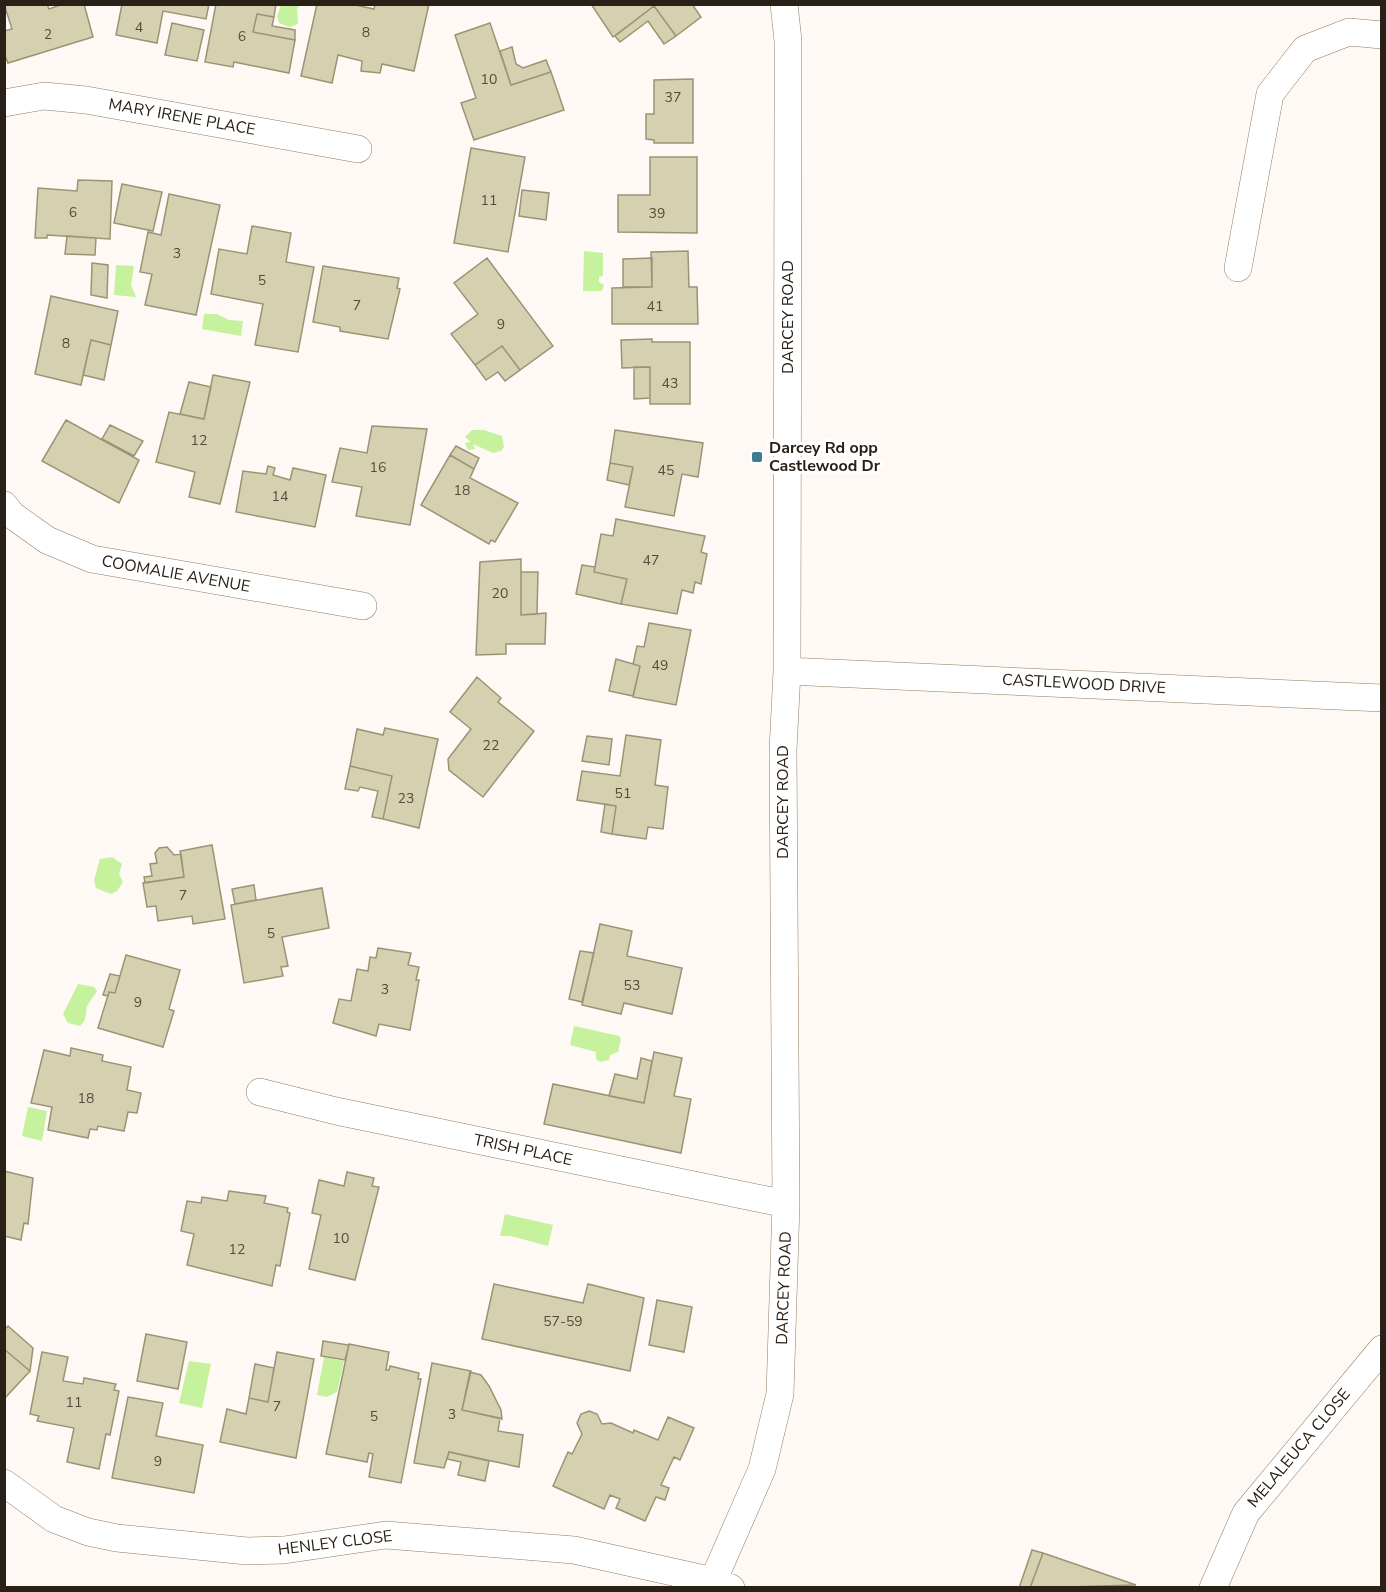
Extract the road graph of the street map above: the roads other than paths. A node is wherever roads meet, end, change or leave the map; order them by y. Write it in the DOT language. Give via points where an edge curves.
graph roads {
  1 [pos="784,4"];
  2 [pos="1382,35"];
  3 [pos="4,103"];
  4 [pos="358,149"];
  5 [pos="1238,268"];
  6 [pos="4,505"];
  7 [pos="363,606"];
  8 [pos="787,671"];
  9 [pos="1382,698"];
  10 [pos="260,1092"];
  11 [pos="786,1204"];
  12 [pos="1382,1349"];
  13 [pos="4,1483"];
  14 [pos="718,1585"];
  15 [pos="1213,1587"];
  1 -- 8 [label="street, DARCEY ROAD" via="788,40"];
  2 -- 5 [label="street" via="1349,32 1305,49 1270,94"];
  3 -- 4 [label="street, MARY IRENE PLACE" via="44,96 86,100"];
  6 -- 7 [label="street, COOMALIE AVENUE" via="47,540 92,559"];
  8 -- 9 [label="street, CASTLEWOOD DRIVE"];
  8 -- 11 [label="street, DARCEY ROAD" via="783,750"];
  10 -- 11 [label="street, TRISH PLACE"];
  11 -- 14 [label="street, DARCEY ROAD" via="780,1394 762,1469"];
  12 -- 15 [label="street, MELALEUCA CLOSE" via="1246,1513"];
  13 -- 14 [label="street, HENLEY CLOSE" via="54,1519 117,1539 247,1551 284,1550 386,1534 574,1550"];
}
